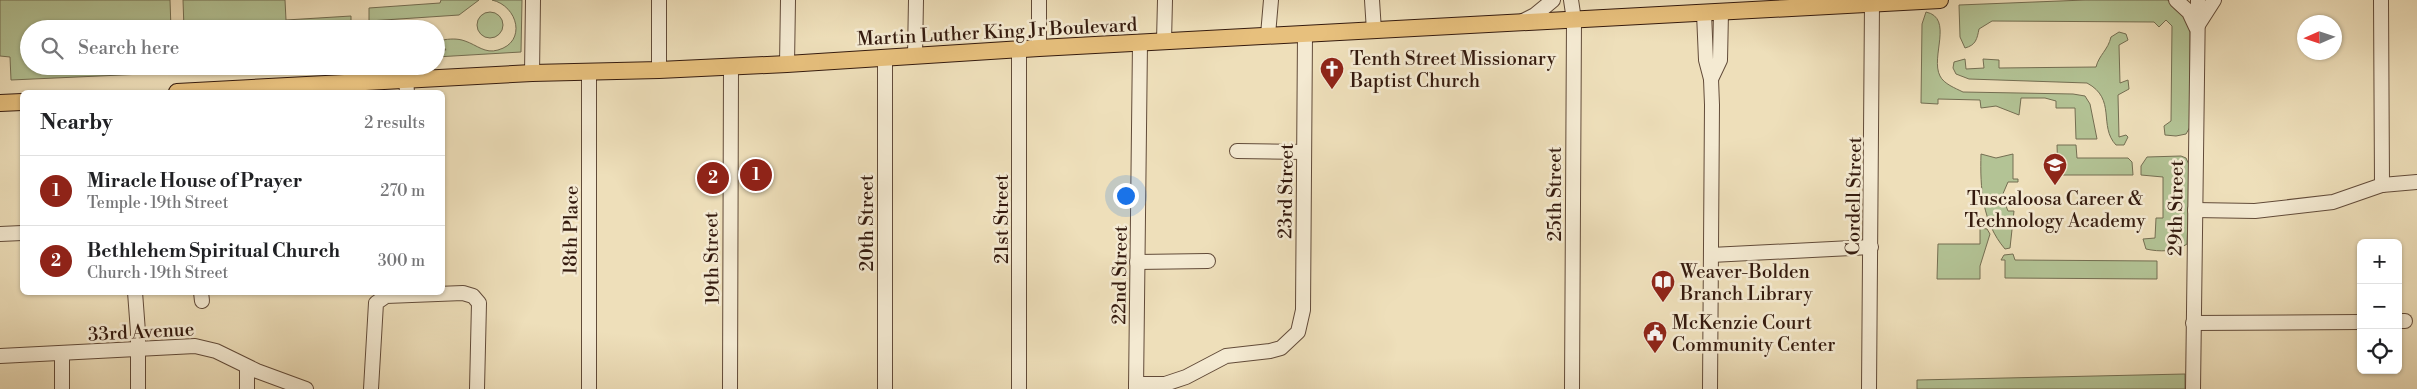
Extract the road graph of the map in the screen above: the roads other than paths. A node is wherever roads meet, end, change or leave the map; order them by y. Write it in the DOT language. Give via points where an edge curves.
graph roads {
  1 [pos="533,0"];
  2 [pos="659,0"];
  3 [pos="788,0"];
  4 [pos="916,0"];
  5 [pos="1040,0"];
  6 [pos="1165,0"];
  7 [pos="1271,0"];
  8 [pos="1372,0"];
  9 [pos="1552,0"];
  10 [pos="1571,0"];
  11 [pos="1940,0"];
  12 [pos="2176,0"];
  13 [pos="2198,0"];
  14 [pos="2214,0"];
  15 [pos="2381,0"];
  16 [pos="1872,3"];
  17 [pos="1713,12"];
  18 [pos="1574,20"];
  19 [pos="1519,23"];
  20 [pos="2196,28"];
  21 [pos="1374,31"];
  22 [pos="1305,34"];
  23 [pos="1268,35"];
  24 [pos="1164,41"];
  25 [pos="1140,42"];
  26 [pos="1039,48"];
  27 [pos="1019,50"];
  28 [pos="915,55"];
  29 [pos="885,58"];
  30 [pos="787,64"];
  31 [pos="730,67"];
  32 [pos="658,70"];
  33 [pos="589,72"];
  34 [pos="532,73"];
  35 [pos="406,86"];
  36 [pos="268,90"];
  37 [pos="20,102"];
  38 [pos="0,103"];
  39 [pos="1237,151"];
  40 [pos="1304,152"];
  41 [pos="2417,182"];
  42 [pos="2382,185"];
  43 [pos="2195,210"];
  44 [pos="20,233"];
  45 [pos="0,234"];
  46 [pos="1871,247"];
  47 [pos="1711,255"];
  48 [pos="1208,261"];
  49 [pos="1138,262"];
  50 [pos="445,293"];
  51 [pos="135,295"];
  52 [pos="397,295"];
  53 [pos="2193,322"];
  54 [pos="2357,322"];
  55 [pos="138,350"];
  56 [pos="62,354"];
  57 [pos="0,356"];
  58 [pos="247,367"];
  59 [pos="1136,386"];
  60 [pos="62,389"];
  61 [pos="138,389"];
  62 [pos="247,389"];
  63 [pos="306,389"];
  64 [pos="371,389"];
  65 [pos="476,389"];
  66 [pos="589,389"];
  67 [pos="730,389"];
  68 [pos="885,389"];
  69 [pos="1018,389"];
  70 [pos="1572,389"];
  71 [pos="1710,389"];
  72 [pos="1869,389"];
  73 [pos="2193,389"];
  1 -- 34 [label="street"];
  2 -- 32 [label="street"];
  3 -- 30 [label="street"];
  4 -- 28 [label="street"];
  5 -- 26 [label="street"];
  6 -- 24 [label="street"];
  7 -- 23 [label="street"];
  8 -- 21 [label="street"];
  9 -- 19 [label="street" via="1535,15"];
  10 -- 18 [label="street, 25th Street"];
  11 -- 16 [label="main road, Martin Luther King Jr Boulevard"];
  12 -- 20 [label="street" via="2188,12"];
  13 -- 20 [label="street, 29th Street"];
  14 -- 20 [label="street"];
  15 -- 42 [label="street"];
  16 -- 17 [label="main road, Martin Luther King Jr Boulevard"];
  16 -- 46 [label="street, Cordell Street"];
  17 -- 18 [label="main road, Martin Luther King Jr Boulevard"];
  17 -- 47 [label="street" via="1706,60 1712,79"];
  18 -- 19 [label="main road, Martin Luther King Jr Boulevard"];
  18 -- 70 [label="street, 25th Street"];
  19 -- 21 [label="main road, Martin Luther King Jr Boulevard"];
  20 -- 43 [label="street, 29th Street"];
  21 -- 22 [label="main road, Martin Luther King Jr Boulevard"];
  22 -- 23 [label="main road, Martin Luther King Jr Boulevard"];
  22 -- 40 [label="street, 23rd Street"];
  23 -- 24 [label="main road, Martin Luther King Jr Boulevard"];
  24 -- 25 [label="main road, Martin Luther King Jr Boulevard"];
  25 -- 26 [label="main road, Martin Luther King Jr Boulevard"];
  25 -- 49 [label="street, 22nd Street"];
  26 -- 27 [label="main road, Martin Luther King Jr Boulevard"];
  27 -- 28 [label="main road, Martin Luther King Jr Boulevard"];
  27 -- 69 [label="street, 21st Street"];
  28 -- 29 [label="main road, Martin Luther King Jr Boulevard"];
  29 -- 30 [label="main road, Martin Luther King Jr Boulevard"];
  29 -- 68 [label="street, 20th Street"];
  30 -- 31 [label="main road, Martin Luther King Jr Boulevard"];
  31 -- 32 [label="main road, Martin Luther King Jr Boulevard"];
  31 -- 67 [label="street, 19th Street"];
  32 -- 33 [label="main road, Martin Luther King Jr Boulevard"];
  33 -- 34 [label="main road, Martin Luther King Jr Boulevard"];
  33 -- 66 [label="street, 18th Place"];
  34 -- 35 [label="main road, Martin Luther King Jr Boulevard"];
  35 -- 36 [label="main road, Martin Luther King Jr Boulevard"];
  37 -- 38 [label="main road"];
  39 -- 40 [label="street"];
  40 -- 59 [label="street, 23rd Street" via="1303,310 1298,332 1287,344 1270,352 1226,356 1186,377"];
  41 -- 42 [label="street"];
  42 -- 43 [label="street" via="2333,202 2255,211"];
  43 -- 53 [label="street, 29th Street"];
  44 -- 45 [label="street"];
  46 -- 47 [label="street"];
  46 -- 72 [label="street, Cordell Street"];
  47 -- 71 [label="street"];
  48 -- 49 [label="street"];
  49 -- 59 [label="street, 22nd Street"];
  50 -- 65 [label="street" via="463,293 473,296 479,303"];
  51 -- 55 [label="street"];
  52 -- 64 [label="street" via="386,296 376,302"];
  53 -- 54 [label="street"];
  53 -- 73 [label="street, 29th Street"];
  55 -- 56 [label="street, 33rd Avenue"];
  55 -- 58 [label="street, 33rd Avenue" via="206,347"];
  55 -- 61 [label="street"];
  56 -- 57 [label="street, 33rd Avenue"];
  56 -- 60 [label="street"];
  58 -- 62 [label="street"];
  58 -- 63 [label="street, 33rd Avenue"];
}
